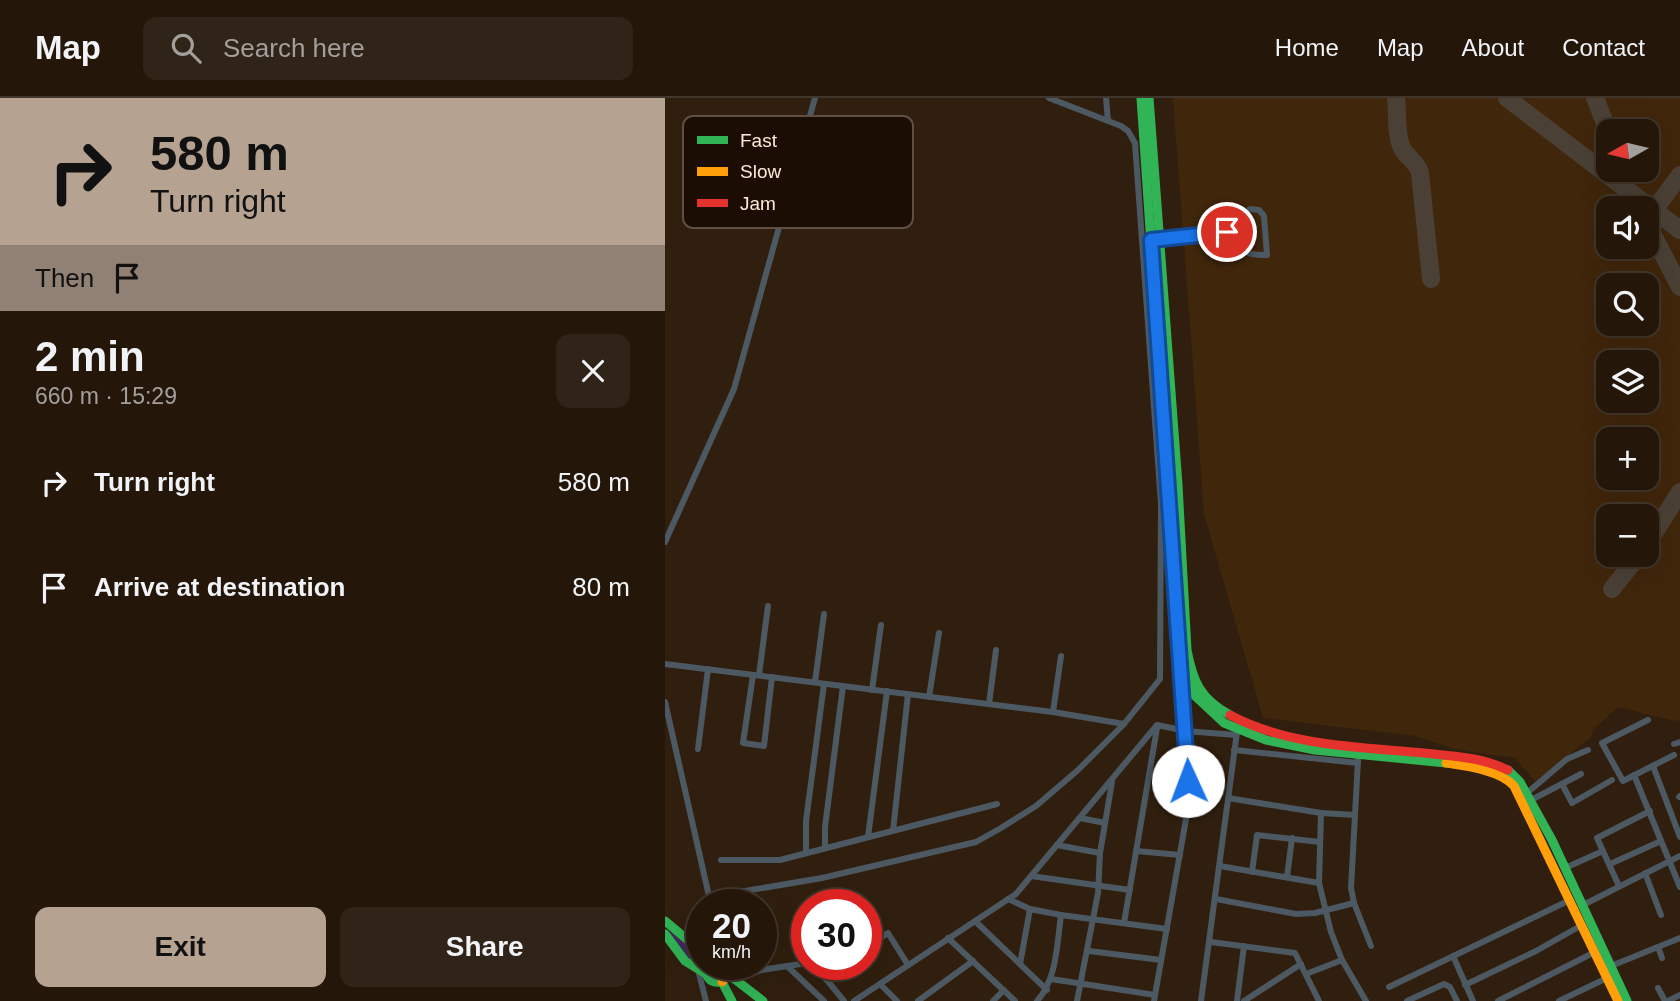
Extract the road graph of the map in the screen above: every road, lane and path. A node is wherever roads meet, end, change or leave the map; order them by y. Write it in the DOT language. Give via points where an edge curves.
graph roads {
  1 [pos="815,98"];
  2 [pos="1106,98"];
  3 [pos="1141,98"];
  4 [pos="1149,98"];
  5 [pos="1053,99"];
  6 [pos="810,116"];
  7 [pos="1108,121"];
  8 [pos="779,228"];
  9 [pos="1227,232"];
  10 [pos="1155,239"];
  11 [pos="665,542"];
  12 [pos="768,606"];
  13 [pos="824,614"];
  14 [pos="881,625"];
  15 [pos="939,633"];
  16 [pos="996,650"];
  17 [pos="1061,656"];
  18 [pos="665,664"];
  19 [pos="1181,666"];
  20 [pos="708,669"];
  21 [pos="756,675"];
  22 [pos="772,677"];
  23 [pos="815,682"];
  24 [pos="824,684"];
  25 [pos="843,686"];
  26 [pos="872,690"];
  27 [pos="887,691"];
  28 [pos="908,694"];
  29 [pos="929,697"];
  30 [pos="665,702"];
  31 [pos="989,704"];
  32 [pos="1053,712"];
  33 [pos="1648,720"];
  34 [pos="1124,724"];
  35 [pos="1157,725"];
  36 [pos="1186,731"];
  37 [pos="1237,732"];
  38 [pos="698,749"];
  39 [pos="1234,750"];
  40 [pos="1588,750"];
  41 [pos="1674,755"];
  42 [pos="1358,759"];
  43 [pos="1653,766"];
  44 [pos="1581,774"];
  45 [pos="1634,775"];
  46 [pos="1112,779"];
  47 [pos="1612,780"];
  48 [pos="1562,784"];
  49 [pos="1529,796"];
  50 [pos="1228,798"];
  51 [pos="997,804"];
  52 [pos="1650,811"];
  53 [pos="1321,813"];
  54 [pos="1355,815"];
  55 [pos="1080,818"];
  56 [pos="1105,823"];
  57 [pos="893,831"];
  58 [pos="868,837"];
  59 [pos="1680,837"];
  60 [pos="1291,838"];
  61 [pos="1661,841"];
  62 [pos="1320,842"];
  63 [pos="1057,845"];
  64 [pos="825,848"];
  65 [pos="1136,850"];
  66 [pos="1603,851"];
  67 [pos="806,853"];
  68 [pos="1100,853"];
  69 [pos="1179,855"];
  70 [pos="1680,856"];
  71 [pos="722,860"];
  72 [pos="1669,862"];
  73 [pos="1610,864"];
  74 [pos="1220,866"];
  75 [pos="1565,869"];
  76 [pos="1252,872"];
  77 [pos="1644,873"];
  78 [pos="1031,876"];
  79 [pos="1287,877"];
  80 [pos="1319,883"];
  81 [pos="1099,885"];
  82 [pos="1619,886"];
  83 [pos="1680,887"];
  84 [pos="707,889"];
  85 [pos="768,889"];
  86 [pos="1130,890"];
  87 [pos="1008,899"];
  88 [pos="1216,899"];
  89 [pos="1570,901"];
  90 [pos="1354,903"];
  91 [pos="1583,905"];
  92 [pos="1030,909"];
  93 [pos="1326,911"];
  94 [pos="1061,915"];
  95 [pos="1661,915"];
  96 [pos="1094,920"];
  97 [pos="665,921"];
  98 [pos="975,921"];
  99 [pos="1124,923"];
  100 [pos="1582,925"];
  101 [pos="1167,929"];
  102 [pos="665,934"];
  103 [pos="882,936"];
  104 [pos="948,938"];
  105 [pos="1680,938"];
  106 [pos="686,939"];
  107 [pos="1211,942"];
  108 [pos="1244,946"];
  109 [pos="1371,946"];
  110 [pos="1658,947"];
  111 [pos="1089,951"];
  112 [pos="1595,952"];
  113 [pos="1453,956"];
  114 [pos="1662,958"];
  115 [pos="686,959"];
  116 [pos="1161,960"];
  117 [pos="973,961"];
  118 [pos="1342,961"];
  119 [pos="1020,964"];
  120 [pos="1301,964"];
  121 [pos="908,965"];
  122 [pos="786,966"];
  123 [pos="791,966"];
  124 [pos="1611,966"];
  125 [pos="777,967"];
  126 [pos="1306,974"];
  127 [pos="1607,978"];
  128 [pos="1051,979"];
  129 [pos="705,980"];
  130 [pos="729,980"];
  131 [pos="735,980"];
  132 [pos="827,980"];
  133 [pos="880,984"];
  134 [pos="1082,984"];
  135 [pos="1465,985"];
  136 [pos="1389,987"];
  137 [pos="1658,988"];
  138 [pos="1003,990"];
  139 [pos="1047,990"];
  140 [pos="1680,995"];
  141 [pos="1154,998"];
  142 [pos="1318,998"];
  143 [pos="1471,998"];
  144 [pos="864,999"];
  145 [pos="706,1001"];
  146 [pos="732,1001"];
  147 [pos="763,1001"];
  148 [pos="824,1001"];
  149 [pos="844,1001"];
  150 [pos="854,1001"];
  151 [pos="897,1001"];
  152 [pos="918,1001"];
  153 [pos="993,1001"];
  154 [pos="1015,1001"];
  155 [pos="1037,1001"];
  156 [pos="1077,1001"];
  157 [pos="1201,1001"];
  158 [pos="1237,1001"];
  159 [pos="1244,1001"];
  160 [pos="1308,1001"];
  161 [pos="1366,1001"];
  162 [pos="1407,1001"];
  163 [pos="1458,1001"];
  164 [pos="1498,1001"];
  165 [pos="1559,1001"];
  166 [pos="1618,1001"];
  167 [pos="1627,1001"];
  168 [pos="1667,1001"];
  1 -- 6 [label="street"];
  2 -- 7 [label="street"];
  3 -- 10 [label="main road"];
  4 -- 10 [label="main road"];
  5 -- 7 [label="street"];
  7 -- 34 [label="street" via="1128,131 1135,143 1161,504 1160,679"];
  8 -- 11 [label="street" via="734,389"];
  9 -- 9 [label="street" via="1237,216 1259,210 1264,216 1267,255 1235,247"];
  9 -- 10 [label="street"];
  10 -- 19 [label="main road"];
  10 -- 49 [label="main road" via="1178,485 1187,650 1199,689 1210,702 1245,724 1311,740 1492,764 1511,771"];
  12 -- 21 [label="street"];
  13 -- 23 [label="street"];
  14 -- 26 [label="street"];
  15 -- 29 [label="street"];
  16 -- 31 [label="street"];
  17 -- 32 [label="street"];
  18 -- 20 [label="street"];
  19 -- 36 [label="street"];
  19 -- 37 [label="main road" via="1196,698"];
  20 -- 21 [label="street"];
  20 -- 38 [label="street"];
  21 -- 22 [label="street"];
  21 -- 22 [label="street" via="743,743 754,746 764,746"];
  22 -- 23 [label="street"];
  23 -- 24 [label="street"];
  24 -- 25 [label="street"];
  24 -- 67 [label="street"];
  25 -- 26 [label="street"];
  25 -- 64 [label="street"];
  26 -- 27 [label="street"];
  27 -- 28 [label="street"];
  27 -- 58 [label="street"];
  28 -- 29 [label="street"];
  28 -- 57 [label="street"];
  29 -- 31 [label="street"];
  30 -- 84 [label="street"];
  31 -- 32 [label="street"];
  32 -- 34 [label="street"];
  33 -- 45 [label="street" via="1602,743 1623,781"];
  34 -- 85 [label="street" via="1035,806 976,842"];
  35 -- 36 [label="street"];
  35 -- 46 [label="street"];
  35 -- 65 [label="street"];
  36 -- 37 [label="street"];
  36 -- 69 [label="street" via="1189,802"];
  37 -- 39 [label="street"];
  37 -- 42 [label="main road"];
  39 -- 42 [label="street"];
  39 -- 50 [label="street"];
  40 -- 49 [label="street" via="1567,759"];
  41 -- 43 [label="street"];
  42 -- 54 [label="street"];
  42 -- 89 [label="main road" via="1453,763 1505,778 1521,798"];
  43 -- 45 [label="street"];
  43 -- 59 [label="street"];
  44 -- 48 [label="street"];
  45 -- 52 [label="street"];
  46 -- 55 [label="street"];
  46 -- 56 [label="street"];
  47 -- 48 [label="street" via="1571,803"];
  48 -- 49 [label="street"];
  49 -- 75 [label="main road"];
  50 -- 53 [label="street"];
  50 -- 74 [label="street"];
  51 -- 57 [label="street"];
  52 -- 61 [label="street"];
  52 -- 66 [label="street" via="1597,838"];
  53 -- 54 [label="street"];
  53 -- 62 [label="street"];
  54 -- 90 [label="street" via="1350,876"];
  55 -- 56 [label="street"];
  55 -- 63 [label="street"];
  56 -- 68 [label="street"];
  57 -- 58 [label="street"];
  58 -- 64 [label="street"];
  60 -- 62 [label="street"];
  60 -- 76 [label="street" via="1257,835"];
  60 -- 79 [label="street"];
  61 -- 72 [label="street"];
  61 -- 73 [label="street"];
  62 -- 80 [label="street"];
  63 -- 68 [label="street"];
  63 -- 78 [label="street"];
  64 -- 67 [label="street"];
  65 -- 69 [label="street"];
  65 -- 86 [label="street"];
  66 -- 73 [label="street"];
  66 -- 75 [label="street"];
  67 -- 71 [label="street" via="780,860"];
  68 -- 81 [label="street"];
  69 -- 101 [label="street"];
  70 -- 72 [label="street"];
  72 -- 77 [label="street"];
  72 -- 83 [label="street"];
  73 -- 82 [label="street"];
  74 -- 76 [label="street"];
  74 -- 88 [label="street"];
  75 -- 91 [label="main road"];
  76 -- 79 [label="street"];
  77 -- 82 [label="street"];
  77 -- 95 [label="street"];
  78 -- 81 [label="street"];
  78 -- 87 [label="street"];
  79 -- 80 [label="street"];
  80 -- 93 [label="street"];
  81 -- 86 [label="street"];
  81 -- 96 [label="street"];
  82 -- 91 [label="street"];
  86 -- 99 [label="street"];
  87 -- 92 [label="street"];
  87 -- 98 [label="street"];
  88 -- 93 [label="street" via="1296,914"];
  88 -- 107 [label="street"];
  89 -- 100 [label="main road"];
  89 -- 113 [label="street"];
  90 -- 93 [label="street"];
  90 -- 109 [label="street"];
  91 -- 124 [label="main road"];
  92 -- 94 [label="street"];
  92 -- 119 [label="street"];
  93 -- 118 [label="street"];
  94 -- 96 [label="street"];
  94 -- 128 [label="street"];
  96 -- 99 [label="street"];
  96 -- 111 [label="street"];
  97 -- 106 [label="main road"];
  98 -- 104 [label="street"];
  98 -- 119 [label="street"];
  99 -- 101 [label="street"];
  100 -- 112 [label="main road"];
  100 -- 135 [label="street"];
  101 -- 116 [label="street"];
  102 -- 115 [label="main road"];
  103 -- 121 [label="street" via="887,933"];
  104 -- 117 [label="street"];
  104 -- 121 [label="street"];
  105 -- 110 [label="street"];
  107 -- 108 [label="street"];
  107 -- 157 [label="street"];
  108 -- 120 [label="street" via="1295,953"];
  108 -- 158 [label="street"];
  110 -- 114 [label="street"];
  110 -- 124 [label="street"];
  111 -- 116 [label="street"];
  111 -- 134 [label="street"];
  112 -- 127 [label="main road"];
  112 -- 164 [label="street"];
  113 -- 135 [label="street"];
  113 -- 136 [label="street"];
  116 -- 141 [label="street"];
  117 -- 138 [label="street"];
  117 -- 152 [label="street"];
  118 -- 126 [label="street"];
  118 -- 161 [label="street"];
  119 -- 139 [label="street"];
  120 -- 126 [label="street"];
  120 -- 159 [label="street"];
  121 -- 133 [label="street"];
  122 -- 123 [label="street"];
  122 -- 125 [label="street"];
  122 -- 148 [label="street"];
  124 -- 167 [label="main road"];
  126 -- 142 [label="street"];
  127 -- 165 [label="street"];
  127 -- 166 [label="main road"];
  128 -- 134 [label="street"];
  128 -- 139 [label="street"];
  129 -- 145 [label="street"];
  130 -- 146 [label="main road"];
  131 -- 147 [label="main road"];
  132 -- 149 [label="street"];
  133 -- 144 [label="street"];
  133 -- 151 [label="street"];
  134 -- 141 [label="street"];
  134 -- 156 [label="street"];
  135 -- 143 [label="street"];
  137 -- 168 [label="street"];
  138 -- 153 [label="street"];
  138 -- 154 [label="street"];
  139 -- 155 [label="street"];
  140 -- 168 [label="street"];
  142 -- 160 [label="street"];
  143 -- 163 [label="street"];
  144 -- 150 [label="street"];
  162 -- 163 [label="street" via="1444,984"];
}
